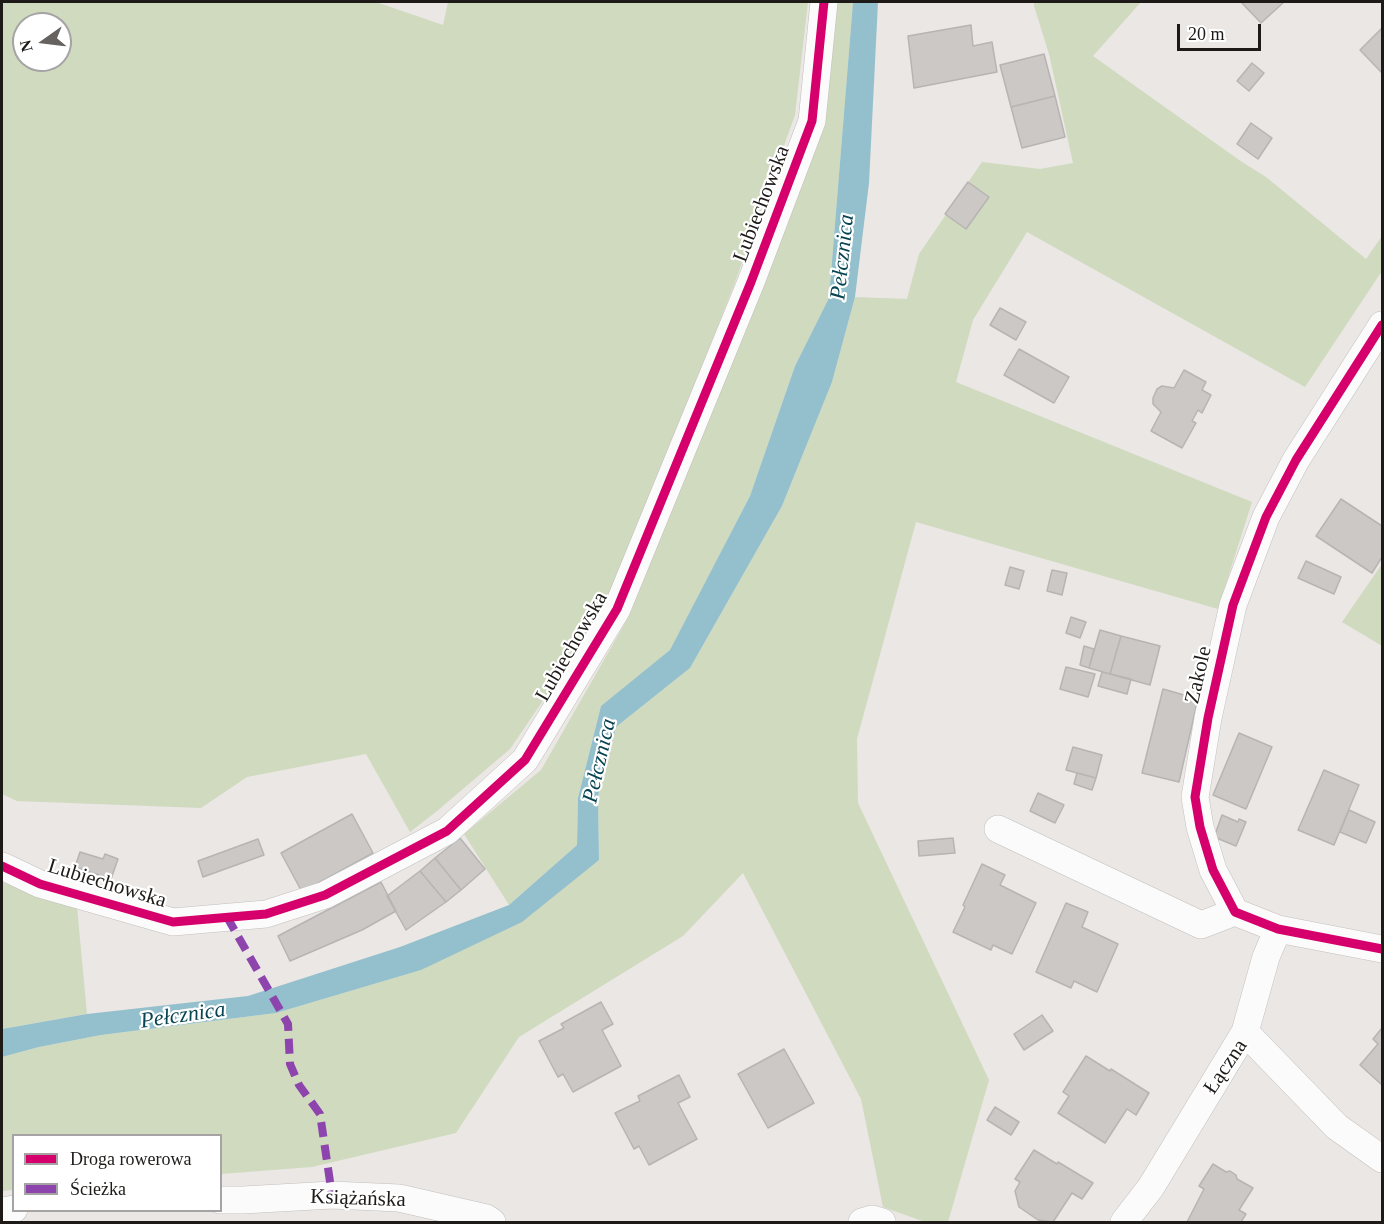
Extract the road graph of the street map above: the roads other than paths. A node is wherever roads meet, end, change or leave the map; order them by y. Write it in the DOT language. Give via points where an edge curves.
graph roads {
  1 [pos="824,2"];
  2 [pos="1383,325"];
  3 [pos="998,829"];
  4 [pos="2,866"];
  5 [pos="1235,912"];
  6 [pos="1278,929"];
  7 [pos="1383,949"];
  8 [pos="1245,1032"];
  9 [pos="1383,1159"];
  10 [pos="222,1200"];
  11 [pos="492,1222"];
  12 [pos="862,1222"];
  13 [pos="882,1222"];
  14 [pos="1125,1222"];
  1 -- 4 [label="street, Lubiechowska" via="812,121 751,282 617,609 525,760 447,831 326,895 266,914 173,922 40,884"];
  2 -- 5 [label="street, Zakole" via="1296,460 1266,517 1233,605 1195,797 1213,870"];
  3 -- 5 [label="street" via="1201,925"];
  5 -- 6 [label="street"];
  6 -- 7 [label="street"];
  6 -- 8 [label="street"];
  8 -- 9 [label="street, Łączna" via="1336,1127"];
  8 -- 14 [label="street, Łączna" via="1151,1187"];
  10 -- 11 [label="street, Książańska" via="332,1195 399,1198"];
  12 -- 13 [label="street"];
}
